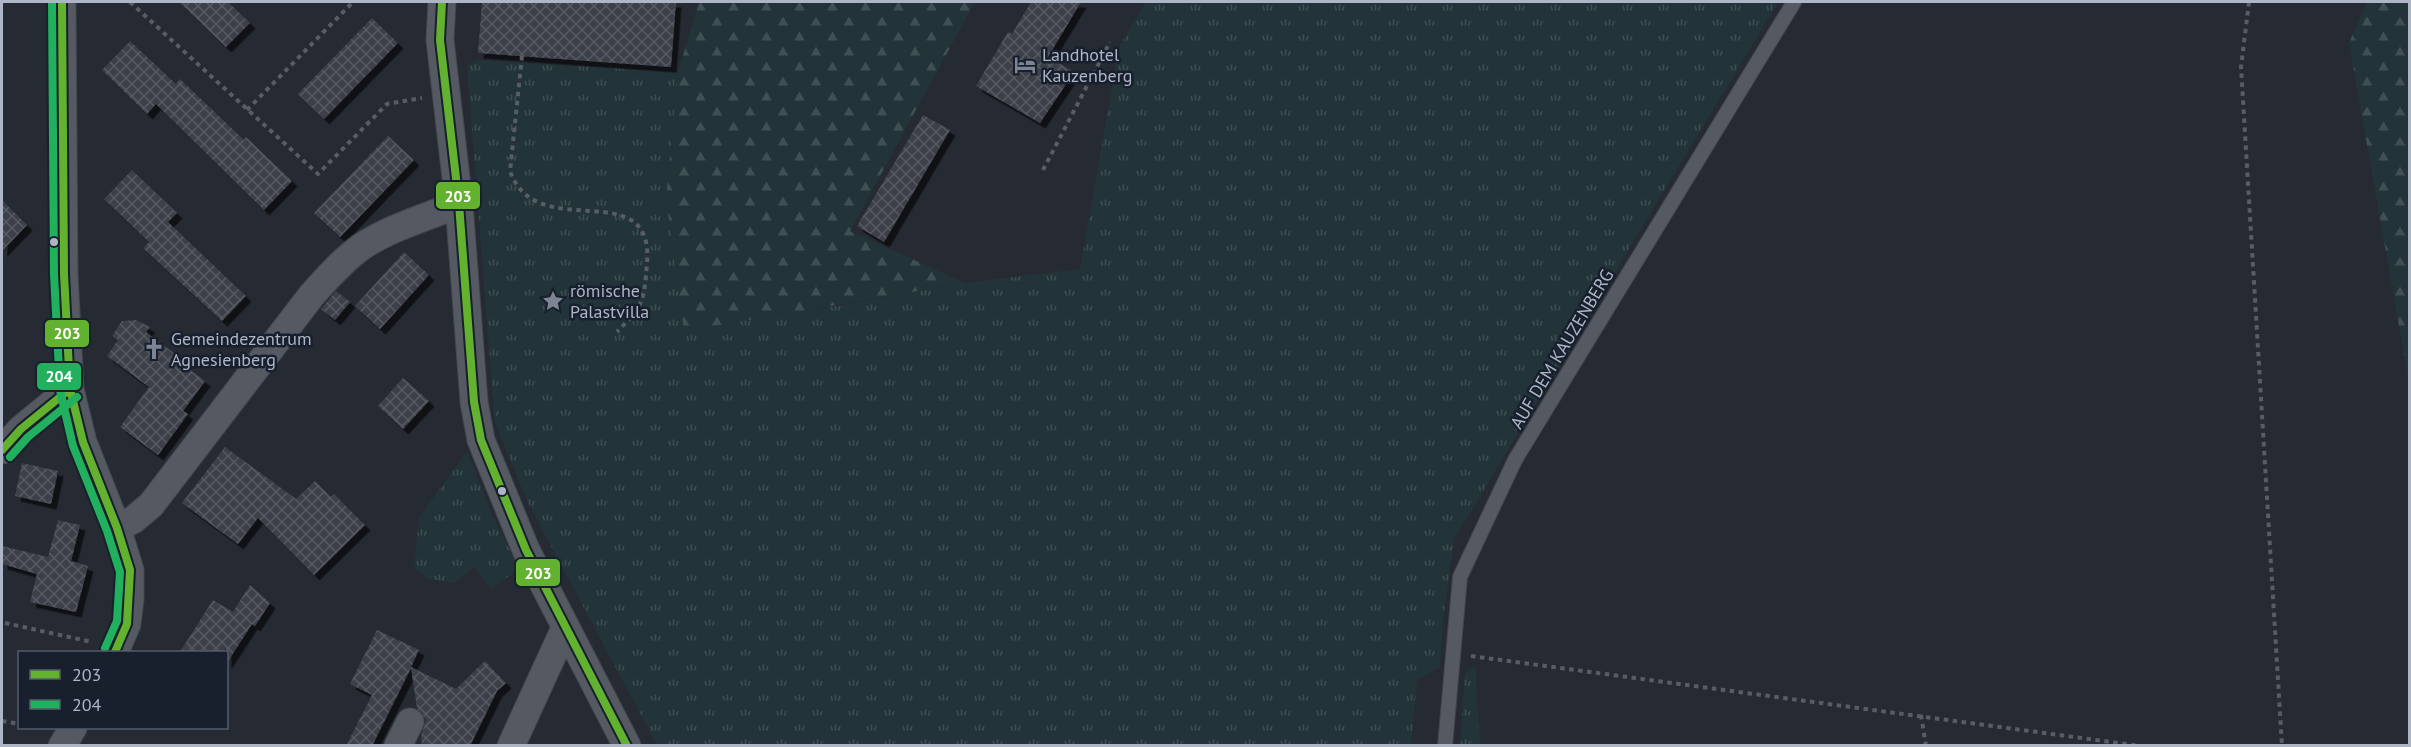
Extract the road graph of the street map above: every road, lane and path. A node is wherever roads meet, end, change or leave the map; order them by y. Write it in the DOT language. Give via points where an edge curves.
graph roads {
  1 [pos="62,2"];
  2 [pos="130,2"];
  3 [pos="353,2"];
  4 [pos="442,2"];
  5 [pos="1794,2"];
  6 [pos="2249,2"];
  7 [pos="1110,42"];
  8 [pos="522,56"];
  9 [pos="447,93"];
  10 [pos="247,110"];
  11 [pos="1043,170"];
  12 [pos="459,204"];
  13 [pos="617,332"];
  14 [pos="69,389"];
  15 [pos="2,450"];
  16 [pos="117,528"];
  17 [pos="5,623"];
  18 [pos="565,628"];
  19 [pos="116,650"];
  20 [pos="1452,654"];
  21 [pos="1921,715"];
  22 [pos="2,721"];
  23 [pos="18,724"];
  24 [pos="72,729"];
  25 [pos="62,746"];
  26 [pos="511,746"];
  27 [pos="627,746"];
  28 [pos="1445,746"];
  29 [pos="1926,746"];
  30 [pos="2141,746"];
  31 [pos="2282,746"];
  1 -- 14 [label="street"];
  2 -- 10 [label="path"];
  3 -- 10 [label="path"];
  4 -- 9 [label="street" via="440,40"];
  5 -- 20 [label="lane, AUF DEM KAUZENBERG" via="1515,460 1460,577"];
  6 -- 31 [label="path" via="2241,67"];
  7 -- 11 [label="path"];
  8 -- 13 [label="path" via="510,171 514,184 543,205 635,220 646,236 646,277 640,308"];
  9 -- 10 [label="path" via="387,104 318,174"];
  9 -- 12 [label="street"];
  12 -- 16 [label="street" via="361,247 335,269 151,505"];
  12 -- 18 [label="street" via="474,402 481,440 526,550"];
  14 -- 15 [label="street"];
  14 -- 16 [label="street" via="83,442"];
  16 -- 19 [label="street" via="130,570 130,599"];
  17 -- 19 [label="path"];
  18 -- 26 [label="street"];
  18 -- 27 [label="street"];
  20 -- 21 [label="path"];
  20 -- 28 [label="lane, AUF DEM KAUZENBERG"];
  21 -- 29 [label="path"];
  21 -- 30 [label="path"];
  22 -- 23 [label="path"];
  24 -- 25 [label="street"];
}
